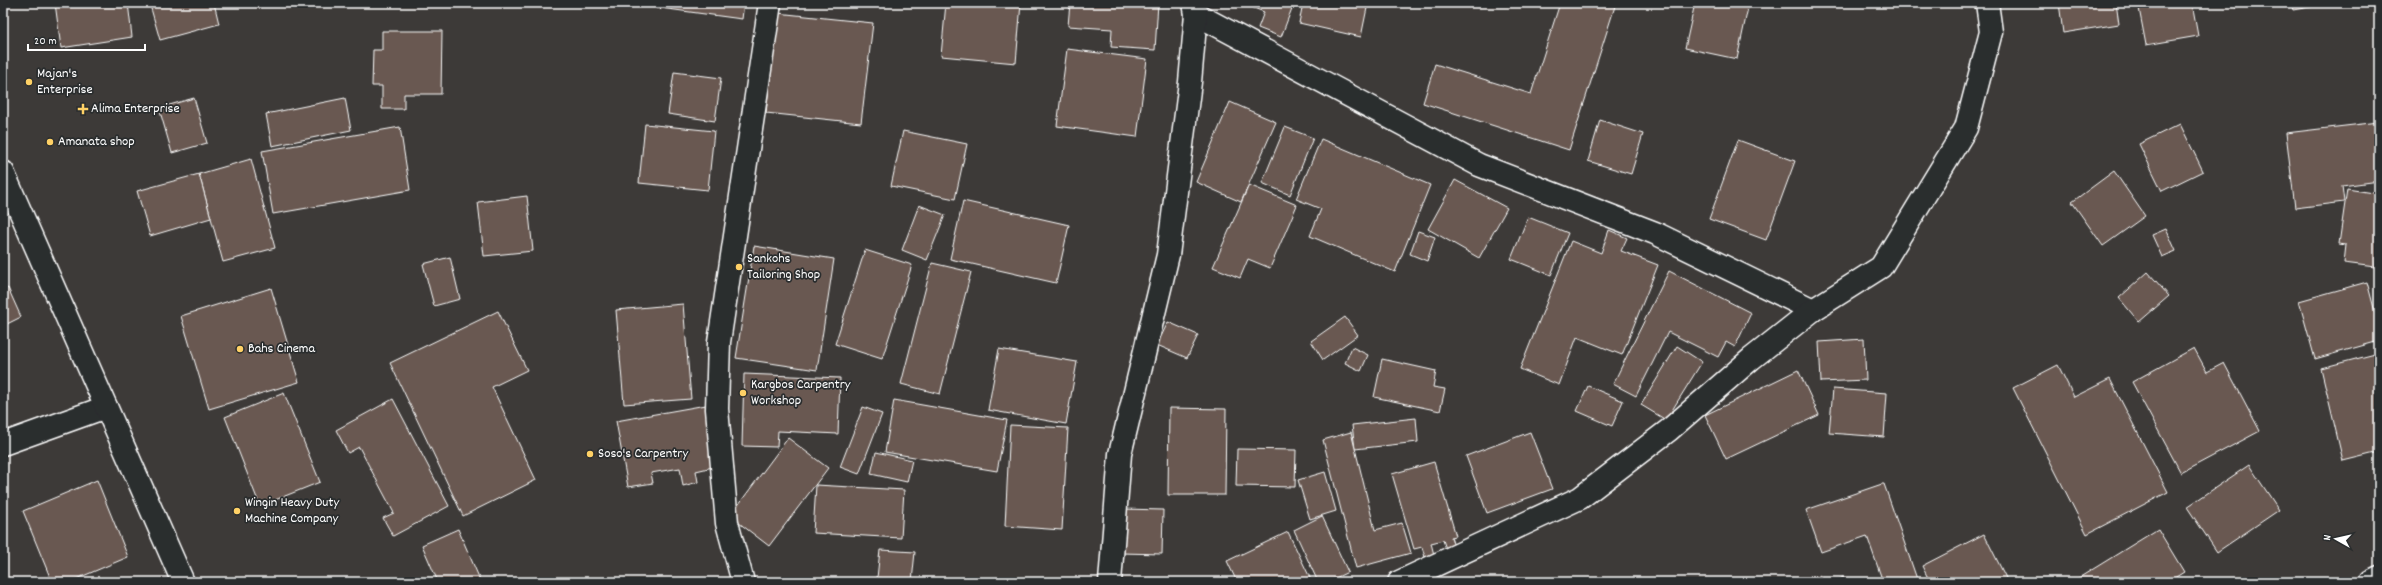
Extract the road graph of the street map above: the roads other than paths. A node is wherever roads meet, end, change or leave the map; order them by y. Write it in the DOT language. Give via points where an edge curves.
graph roads {
  1 [pos="770,3"];
  2 [pos="1987,3"];
  3 [pos="1195,9"];
  4 [pos="3,172"];
  5 [pos="1813,310"];
  6 [pos="106,407"];
  7 [pos="3,444"];
  8 [pos="2379,578"];
  9 [pos="183,582"];
  10 [pos="743,582"];
  11 [pos="1110,582"];
  12 [pos="1399,582"];
  13 [pos="2371,582"];
  1 -- 10 [label="main road" via="719,342 717,409 727,523"];
  2 -- 5 [label="main road" via="1991,32 1966,128 1881,267"];
  3 -- 5 [label="main road" via="1479,165 1655,233"];
  3 -- 11 [label="main road" via="1190,82 1168,255 1120,454"];
  4 -- 6 [label="main road"];
  5 -- 12 [label="main road" via="1750,359 1669,430 1580,498"];
  6 -- 7 [label="main road"];
  6 -- 9 [label="main road"];
  8 -- 13 [label="main road"];
}
